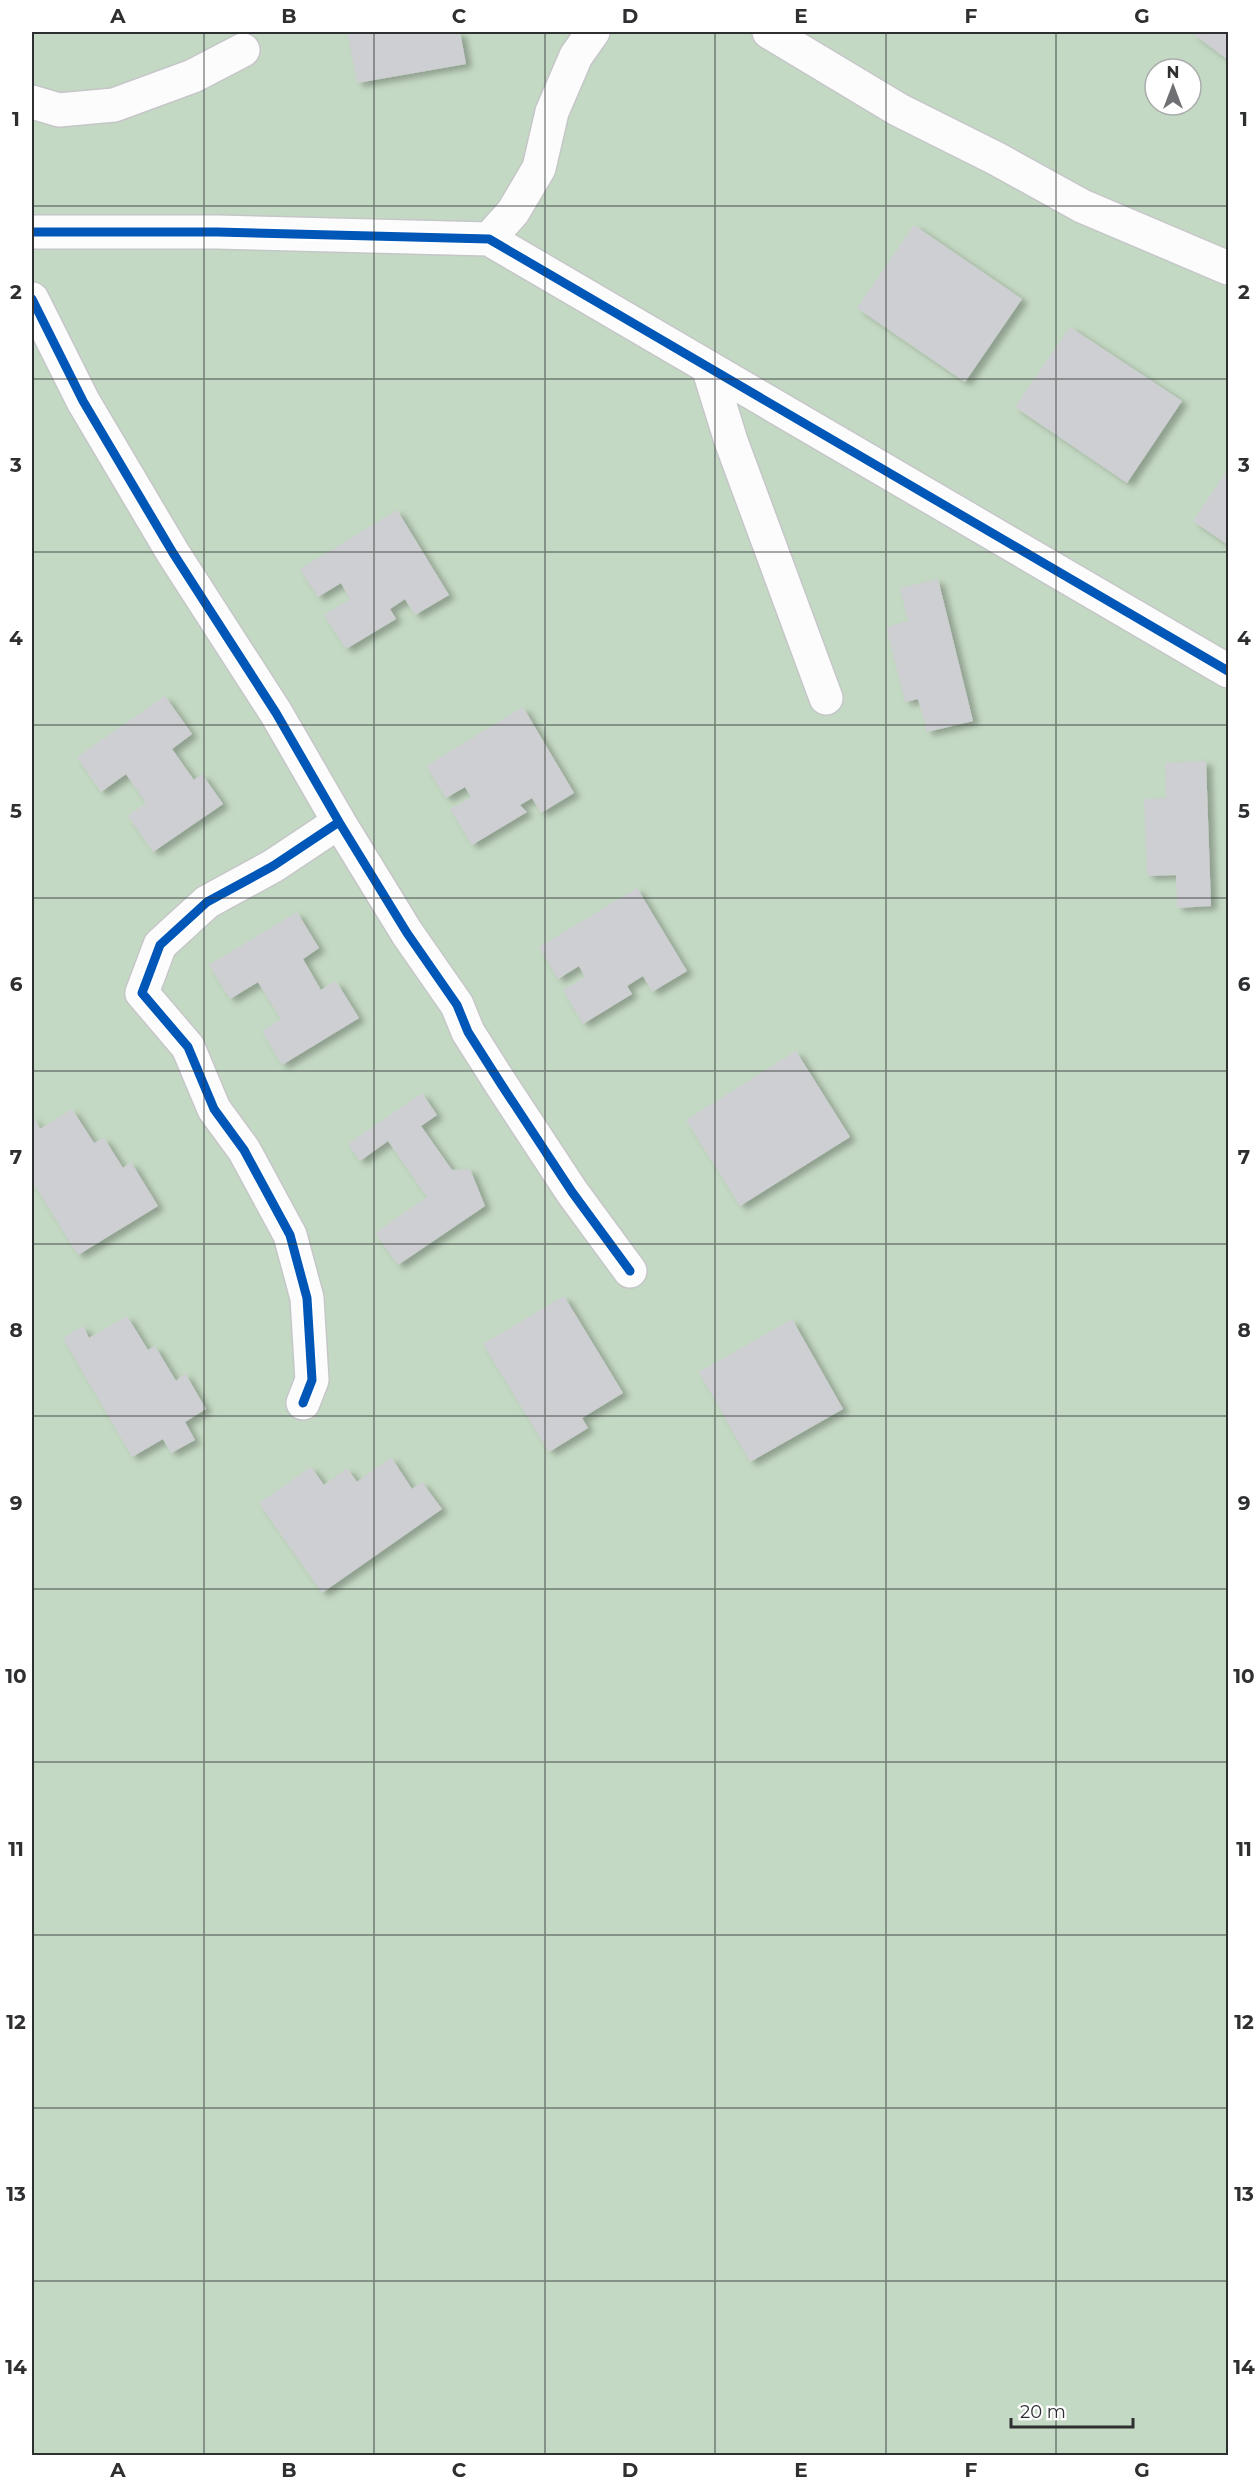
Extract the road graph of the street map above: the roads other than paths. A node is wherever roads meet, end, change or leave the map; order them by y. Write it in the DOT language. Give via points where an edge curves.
graph roads {
  1 [pos="593,32"];
  2 [pos="769,32"];
  3 [pos="243,50"];
  4 [pos="32,102"];
  5 [pos="32,232"];
  6 [pos="489,239"];
  7 [pos="1228,268"];
  8 [pos="32,299"];
  9 [pos="708,367"];
  10 [pos="1228,671"];
  11 [pos="826,698"];
  12 [pos="339,822"];
  13 [pos="630,1271"];
  14 [pos="303,1403"];
  1 -- 6 [label="street" via="576,56 552,112 539,168 513,212"];
  2 -- 7 [label="street" via="899,110 1082,206"];
  3 -- 4 [label="street" via="193,76 114,105 59,110"];
  5 -- 6 [label="street"];
  6 -- 9 [label="street"];
  8 -- 12 [label="street" via="83,401"];
  9 -- 10 [label="street"];
  9 -- 11 [label="street" via="731,441"];
  12 -- 13 [label="street" via="407,933 458,1005 468,1032 501,1084"];
  12 -- 14 [label="street" via="273,866 207,902 160,945 142,993 188,1047 214,1110 244,1150 290,1235 307,1298 312,1380"];
}
